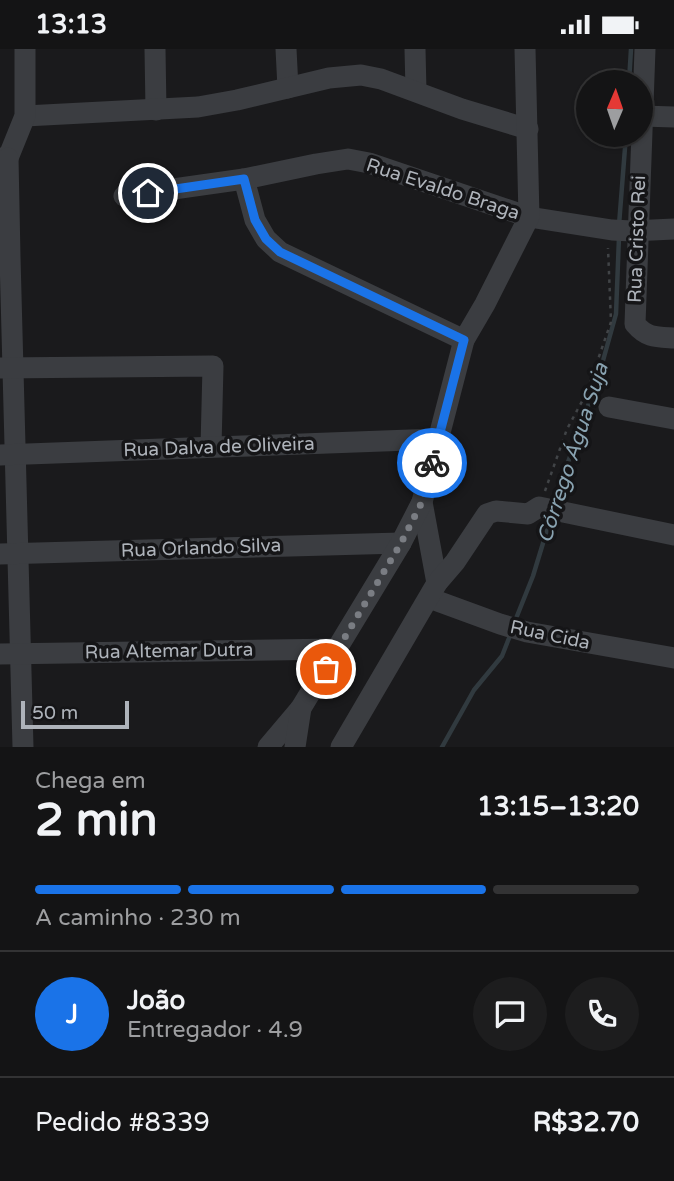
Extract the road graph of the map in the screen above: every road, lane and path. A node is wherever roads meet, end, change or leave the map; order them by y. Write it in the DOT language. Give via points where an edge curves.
graph roads {
  1 [pos="25,49"];
  2 [pos="155,49"];
  3 [pos="286,49"];
  4 [pos="415,49"];
  5 [pos="525,49"];
  6 [pos="645,49"];
  7 [pos="644,70"];
  8 [pos="288,88"];
  9 [pos="416,91"];
  10 [pos="156,110"];
  11 [pos="25,116"];
  12 [pos="653,116"];
  13 [pos="674,117"];
  14 [pos="528,129"];
  15 [pos="635,147"];
  16 [pos="4,158"];
  17 [pos="244,179"];
  18 [pos="124,196"];
  19 [pos="529,217"];
  20 [pos="674,229"];
  21 [pos="617,230"];
  22 [pos="5,257"];
  23 [pos="674,338"];
  24 [pos="464,340"];
  25 [pos="7,368"];
  26 [pos="586,394"];
  27 [pos="590,396"];
  28 [pos="609,407"];
  29 [pos="674,419"];
  30 [pos="438,439"];
  31 [pos="211,447"];
  32 [pos="8,455"];
  33 [pos="422,502"];
  34 [pos="551,510"];
  35 [pos="674,535"];
  36 [pos="401,543"];
  37 [pos="9,553"];
  38 [pos="433,591"];
  39 [pos="338,649"];
  40 [pos="11,653"];
  41 [pos="674,659"];
  42 [pos="301,708"];
  43 [pos="23,747"];
  44 [pos="268,747"];
  45 [pos="295,747"];
  46 [pos="341,747"];
  1 -- 11 [label="street"];
  2 -- 10 [label="street"];
  3 -- 8 [label="street"];
  4 -- 9 [label="street"];
  5 -- 14 [label="street"];
  6 -- 7 [label="street, Rua Cristo Rei"];
  8 -- 9 [label="street" via="361,75"];
  8 -- 10 [label="street" via="198,107"];
  9 -- 14 [label="street"];
  10 -- 11 [label="street"];
  11 -- 16 [label="street"];
  12 -- 13 [label="street"];
  14 -- 19 [label="street"];
  15 -- 21 [label="street, Rua Cristo Rei"];
  16 -- 22 [label="street"];
  17 -- 18 [label="street, Rua Evaldo Braga"];
  17 -- 19 [label="street, Rua Evaldo Braga" via="348,159"];
  17 -- 24 [label="street" via="255,220 280,252"];
  19 -- 21 [label="street, Rua Evaldo Braga"];
  19 -- 24 [label="street"];
  20 -- 21 [label="street, Rua Evaldo Braga"];
  21 -- 23 [label="street, Rua Cristo Rei" via="635,324 651,337"];
  21 -- 26 [label="path" via="612,322"];
  22 -- 25 [label="street"];
  24 -- 30 [label="street"];
  25 -- 31 [label="street" via="213,366"];
  25 -- 32 [label="street"];
  26 -- 27 [label="path"];
  26 -- 34 [label="path" via="567,429"];
  28 -- 29 [label="street"];
  30 -- 31 [label="street, Rua Dalva de Oliveira"];
  30 -- 33 [label="street"];
  31 -- 32 [label="street, Rua Dalva de Oliveira"];
  32 -- 37 [label="street"];
  33 -- 36 [label="street"];
  33 -- 38 [label="street"];
  34 -- 35 [label="street"];
  34 -- 38 [label="street" via="487,514"];
  36 -- 37 [label="street, Rua Orlando Silva"];
  36 -- 39 [label="street"];
  37 -- 40 [label="street"];
  38 -- 41 [label="street, Rua Cida" via="527,632"];
  38 -- 46 [label="street"];
  39 -- 40 [label="street, Rua Altemar Dutra"];
  39 -- 42 [label="street"];
  40 -- 43 [label="street"];
  42 -- 44 [label="street"];
  42 -- 45 [label="street"];
}
